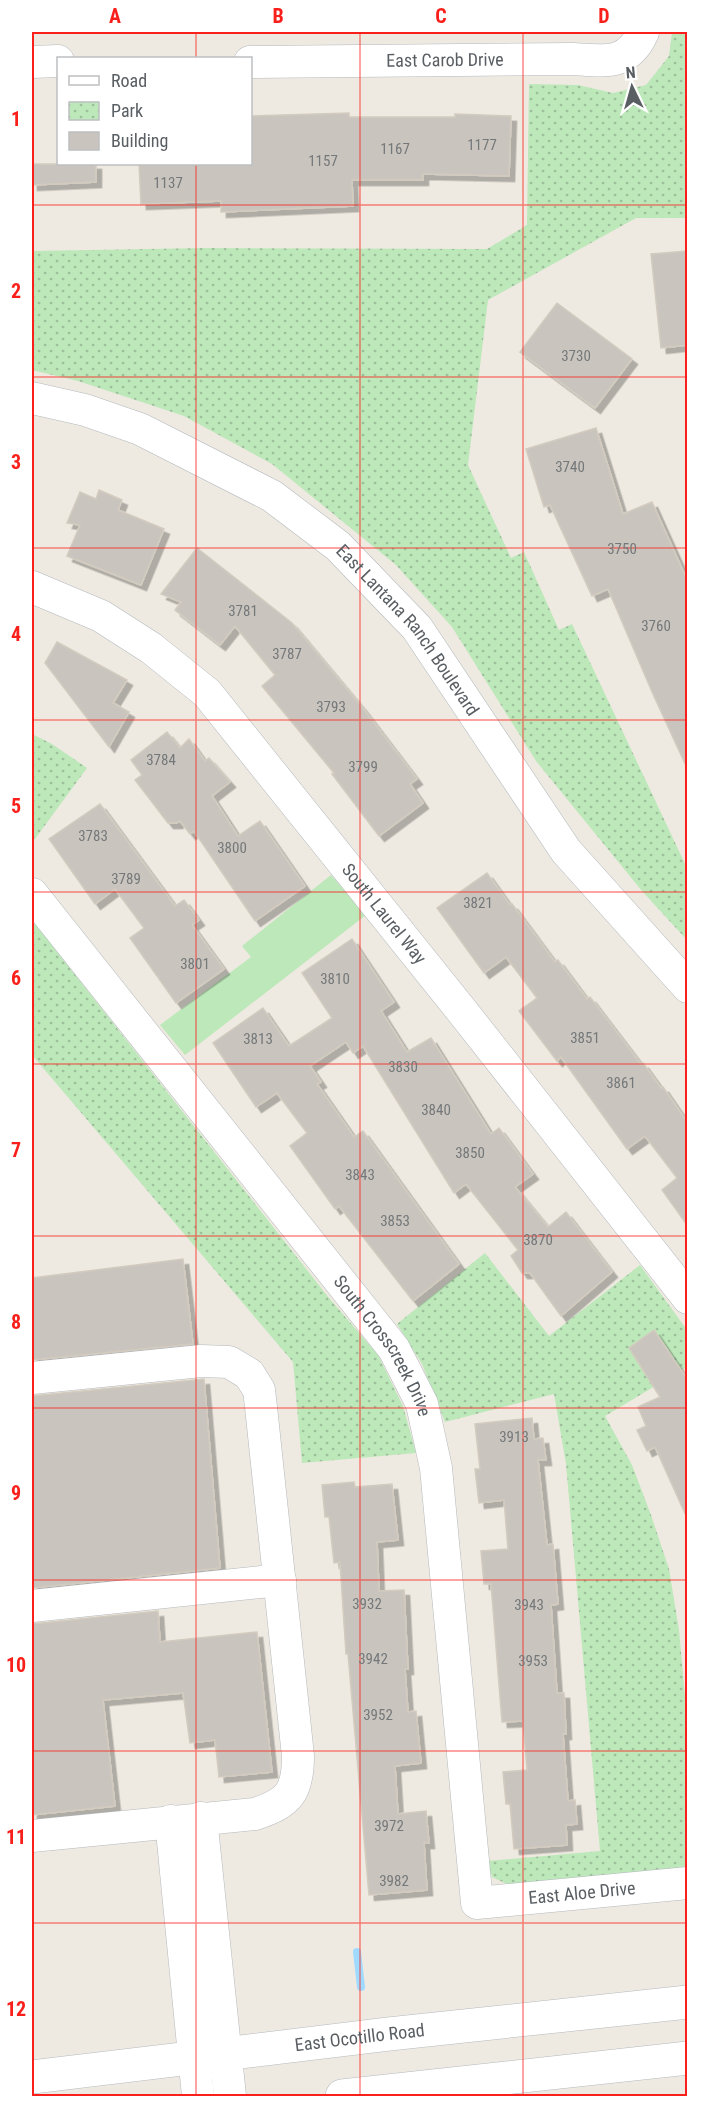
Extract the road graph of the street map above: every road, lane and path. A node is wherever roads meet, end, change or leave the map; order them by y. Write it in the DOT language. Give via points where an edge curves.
graph roads {
  1 [pos="640,39"];
  2 [pos="57,61"];
  3 [pos="32,62"];
  4 [pos="252,62"];
  5 [pos="32,398"];
  6 [pos="32,587"];
  7 [pos="32,894"];
  8 [pos="687,987"];
  9 [pos="687,1298"];
  10 [pos="32,1378"];
  11 [pos="280,1580"];
  12 [pos="32,1606"];
  13 [pos="201,1818"];
  14 [pos="171,1821"];
  15 [pos="32,1836"];
  16 [pos="687,1883"];
  17 [pos="477,1903"];
  18 [pos="213,1928"];
  19 [pos="182,1930"];
  20 [pos="687,2001"];
  21 [pos="210,2056"];
  22 [pos="687,2058"];
  23 [pos="32,2077"];
  24 [pos="198,2097"];
  25 [pos="230,2097"];
  26 [pos="342,2097"];
  1 -- 4 [label="street, East Carob Drive" via="611,61"];
  2 -- 3 [label="street"];
  5 -- 8 [label="street, East Lantana Ranch Boulevard" via="85,410 140,429 272,496 338,546 417,628 566,851"];
  6 -- 9 [label="street, South Laurel Way" via="101,616 152,648 207,693"];
  7 -- 17 [label="street, South Crosscreek Drive" via="394,1349 422,1404 436,1468"];
  10 -- 11 [label="street" via="201,1361 229,1362 249,1374 259,1390"];
  11 -- 12 [label="street"];
  11 -- 13 [label="street" via="298,1778 290,1794 275,1807 255,1814"];
  13 -- 14 [label="street"];
  13 -- 18 [label="street"];
  14 -- 15 [label="street"];
  14 -- 19 [label="street"];
  16 -- 17 [label="street, East Aloe Drive"];
  18 -- 19 [label="street"];
  18 -- 21 [label="street"];
  19 -- 21 [label="street"];
  20 -- 21 [label="main road, East Ocotillo Road"];
  21 -- 23 [label="main road, East Ocotillo Road"];
  21 -- 24 [label="street"];
  21 -- 25 [label="street"];
  22 -- 26 [label="main road"];
}
